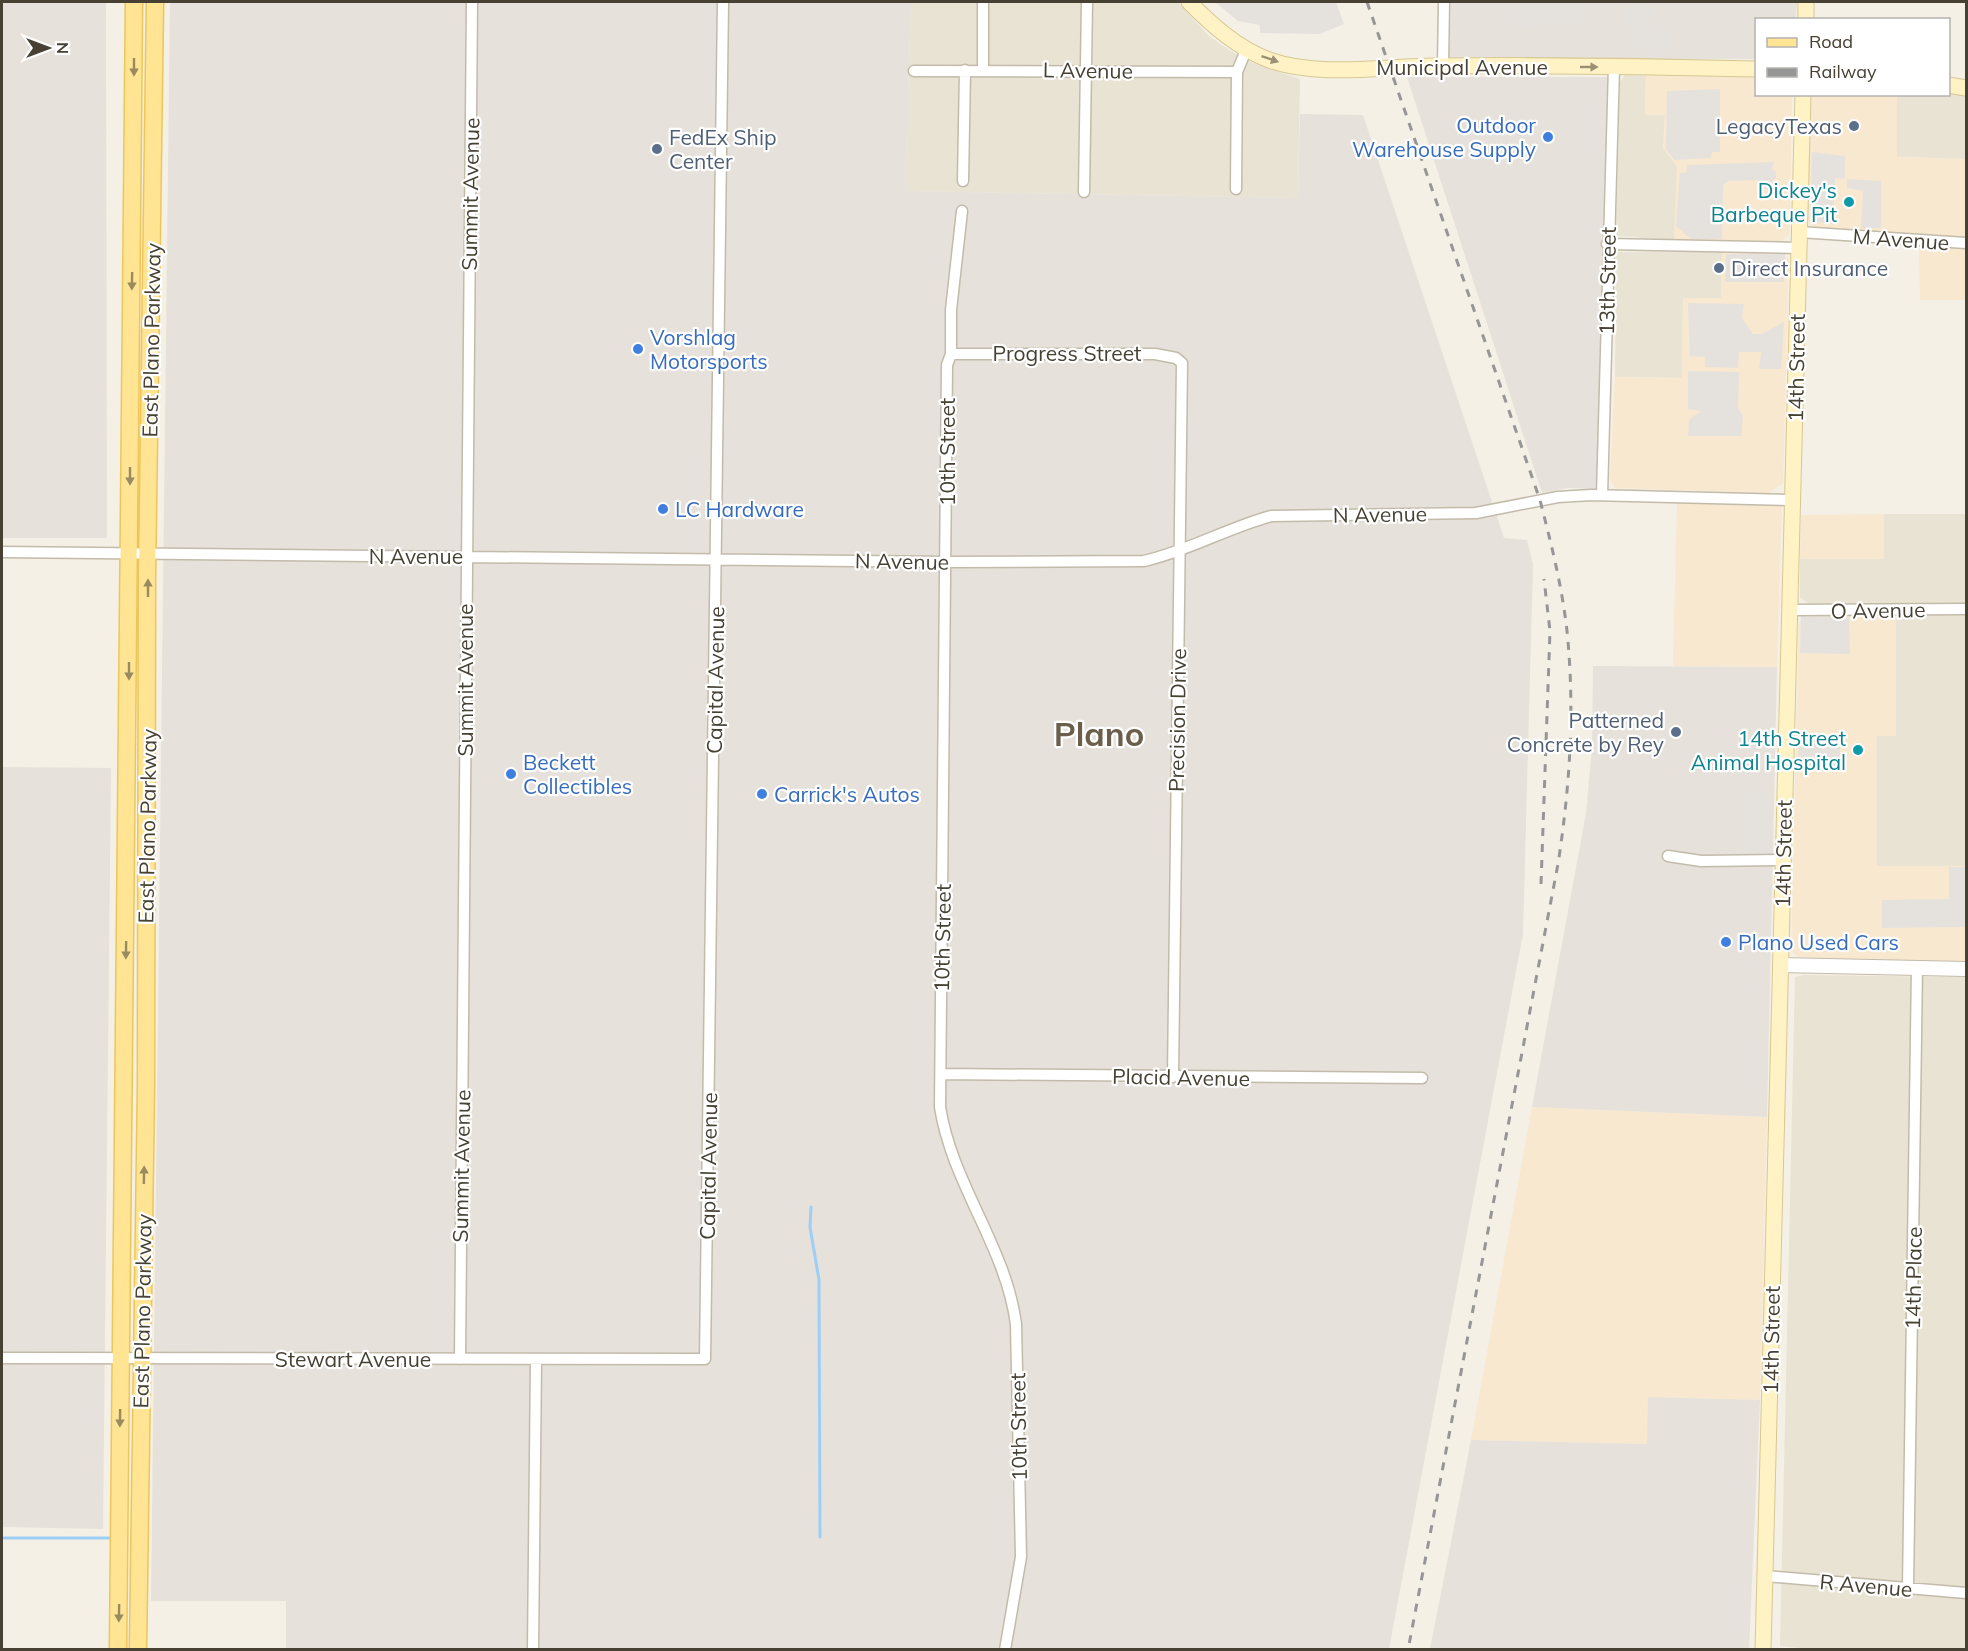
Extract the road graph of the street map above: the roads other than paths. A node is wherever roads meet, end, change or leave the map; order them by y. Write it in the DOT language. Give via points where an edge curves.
graph roads {
  1 [pos="154,2"];
  2 [pos="472,2"];
  3 [pos="723,2"];
  4 [pos="983,2"];
  5 [pos="1087,2"];
  6 [pos="1189,2"];
  7 [pos="1444,2"];
  8 [pos="1806,2"];
  9 [pos="134,5"];
  10 [pos="1806,18"];
  11 [pos="154,19"];
  12 [pos="1246,50"];
  13 [pos="1443,66"];
  14 [pos="1614,67"];
  15 [pos="984,69"];
  16 [pos="1755,69"];
  17 [pos="965,70"];
  18 [pos="1084,70"];
  19 [pos="914,71"];
  20 [pos="1237,72"];
  21 [pos="1950,86"];
  22 [pos="1966,88"];
  23 [pos="1803,96"];
  24 [pos="154,116"];
  25 [pos="134,127"];
  26 [pos="963,181"];
  27 [pos="1236,189"];
  28 [pos="1084,192"];
  29 [pos="963,212"];
  30 [pos="132,223"];
  31 [pos="153,223"];
  32 [pos="1799,232"];
  33 [pos="1966,243"];
  34 [pos="1607,244"];
  35 [pos="1799,248"];
  36 [pos="951,354"];
  37 [pos="1182,363"];
  38 [pos="130,393"];
  39 [pos="151,393"];
  40 [pos="1602,495"];
  41 [pos="1792,500"];
  42 [pos="1179,551"];
  43 [pos="2,552"];
  44 [pos="129,553"];
  45 [pos="148,553"];
  46 [pos="466,556"];
  47 [pos="716,559"];
  48 [pos="947,562"];
  49 [pos="1966,609"];
  50 [pos="1790,610"];
  51 [pos="129,704"];
  52 [pos="148,704"];
  53 [pos="128,773"];
  54 [pos="147,774"];
  55 [pos="1668,856"];
  56 [pos="1783,860"];
  57 [pos="127,910"];
  58 [pos="146,910"];
  59 [pos="1780,965"];
  60 [pos="1917,967"];
  61 [pos="1966,969"];
  62 [pos="941,1074"];
  63 [pos="1173,1077"];
  64 [pos="1422,1078"];
  65 [pos="124,1086"];
  66 [pos="146,1086"];
  67 [pos="2,1358"];
  68 [pos="121,1359"];
  69 [pos="460,1359"];
  70 [pos="536,1359"];
  71 [pos="705,1359"];
  72 [pos="141,1360"];
  73 [pos="120,1456"];
  74 [pos="140,1457"];
  75 [pos="120,1506"];
  76 [pos="139,1506"];
  77 [pos="119,1559"];
  78 [pos="138,1560"];
  79 [pos="1765,1576"];
  80 [pos="1908,1588"];
  81 [pos="1966,1593"];
  82 [pos="118,1650"];
  83 [pos="138,1650"];
  84 [pos="533,1650"];
  85 [pos="1005,1650"];
  86 [pos="1763,1650"];
  1 -- 11 [label="main road, East Plano Parkway"];
  2 -- 46 [label="street, Summit Avenue"];
  3 -- 47 [label="street, Capital Avenue"];
  4 -- 15 [label="street"];
  5 -- 18 [label="street"];
  6 -- 12 [label="main road, Municipal Avenue"];
  7 -- 13 [label="street"];
  8 -- 10 [label="main road"];
  9 -- 11 [label="main road"];
  9 -- 25 [label="main road, East Plano Parkway, one-way"];
  11 -- 24 [label="main road, East Plano Parkway"];
  12 -- 13 [label="main road, Municipal Avenue, one-way" via="1270,60 1312,68"];
  12 -- 20 [label="street"];
  13 -- 14 [label="main road, Municipal Avenue, one-way"];
  14 -- 16 [label="main road, Municipal Avenue"];
  14 -- 34 [label="street, 13th Street"];
  15 -- 17 [label="street, L Avenue"];
  15 -- 18 [label="street, L Avenue"];
  17 -- 19 [label="street, L Avenue"];
  17 -- 26 [label="street"];
  18 -- 20 [label="street, L Avenue"];
  18 -- 28 [label="street"];
  20 -- 27 [label="street"];
  21 -- 22 [label="main road"];
  23 -- 32 [label="main road, 14th Street"];
  24 -- 25 [label="main road"];
  24 -- 31 [label="main road, East Plano Parkway"];
  25 -- 30 [label="main road, East Plano Parkway"];
  29 -- 36 [label="street, 10th Street" via="951,310"];
  30 -- 31 [label="main road"];
  30 -- 38 [label="main road, East Plano Parkway, one-way"];
  31 -- 39 [label="main road, East Plano Parkway"];
  32 -- 33 [label="street, M Avenue"];
  32 -- 35 [label="main road, 14th Street"];
  34 -- 35 [label="street"];
  34 -- 40 [label="street, 13th Street"];
  35 -- 41 [label="main road, 14th Street"];
  36 -- 37 [label="street, Progress Street" via="1136,353 1169,356"];
  36 -- 48 [label="street, 10th Street" via="947,365"];
  37 -- 42 [label="street, Precision Drive"];
  38 -- 39 [label="main road"];
  38 -- 44 [label="main road, East Plano Parkway, one-way"];
  39 -- 45 [label="main road, East Plano Parkway"];
  40 -- 41 [label="street, N Avenue"];
  40 -- 42 [label="street, N Avenue" via="1558,497 1476,513 1270,516"];
  41 -- 50 [label="main road, 14th Street"];
  42 -- 48 [label="street, N Avenue" via="1144,561"];
  42 -- 63 [label="street, Precision Drive"];
  43 -- 44 [label="street, N Avenue"];
  44 -- 45 [label="street, N Avenue"];
  44 -- 51 [label="main road, East Plano Parkway, one-way"];
  45 -- 46 [label="street, N Avenue"];
  52 -- 45 [label="main road, East Plano Parkway, one-way"];
  46 -- 47 [label="street, N Avenue"];
  46 -- 69 [label="street, Summit Avenue"];
  47 -- 48 [label="street, N Avenue"];
  47 -- 71 [label="street, Capital Avenue"];
  48 -- 62 [label="street, 10th Street"];
  49 -- 50 [label="street, O Avenue"];
  50 -- 56 [label="main road, 14th Street"];
  51 -- 52 [label="main road"];
  51 -- 53 [label="main road, East Plano Parkway"];
  52 -- 54 [label="main road, East Plano Parkway"];
  53 -- 54 [label="main road"];
  53 -- 57 [label="main road, East Plano Parkway"];
  54 -- 58 [label="main road, East Plano Parkway"];
  55 -- 56 [label="street" via="1701,861"];
  56 -- 59 [label="main road, 14th Street"];
  57 -- 58 [label="main road"];
  57 -- 65 [label="main road, East Plano Parkway, one-way"];
  58 -- 66 [label="main road, East Plano Parkway"];
  59 -- 60 [label="street"];
  59 -- 79 [label="main road, 14th Street"];
  60 -- 61 [label="street"];
  60 -- 80 [label="street, 14th Place"];
  62 -- 63 [label="street, Placid Avenue"];
  62 -- 85 [label="street, 10th Street" via="940,1107 946,1140 970,1201 1001,1262 1017,1324 1021,1557"];
  63 -- 64 [label="street, Placid Avenue"];
  65 -- 66 [label="main road"];
  65 -- 68 [label="main road, East Plano Parkway"];
  72 -- 66 [label="main road, East Plano Parkway, one-way"];
  67 -- 68 [label="street, Stewart Avenue"];
  68 -- 72 [label="street, Stewart Avenue"];
  68 -- 73 [label="main road, East Plano Parkway, one-way"];
  69 -- 70 [label="street, Stewart Avenue"];
  69 -- 72 [label="street, Stewart Avenue"];
  70 -- 71 [label="street, Stewart Avenue"];
  70 -- 84 [label="street"];
  72 -- 74 [label="main road, East Plano Parkway"];
  73 -- 74 [label="main road"];
  73 -- 75 [label="main road, East Plano Parkway"];
  74 -- 76 [label="main road, East Plano Parkway"];
  75 -- 76 [label="main road"];
  75 -- 77 [label="main road, East Plano Parkway"];
  76 -- 78 [label="main road, East Plano Parkway"];
  77 -- 78 [label="main road"];
  77 -- 82 [label="main road, East Plano Parkway, one-way"];
  78 -- 83 [label="main road, East Plano Parkway"];
  79 -- 80 [label="street, R Avenue"];
  79 -- 86 [label="main road, 14th Street"];
  80 -- 81 [label="street, R Avenue"];
}
